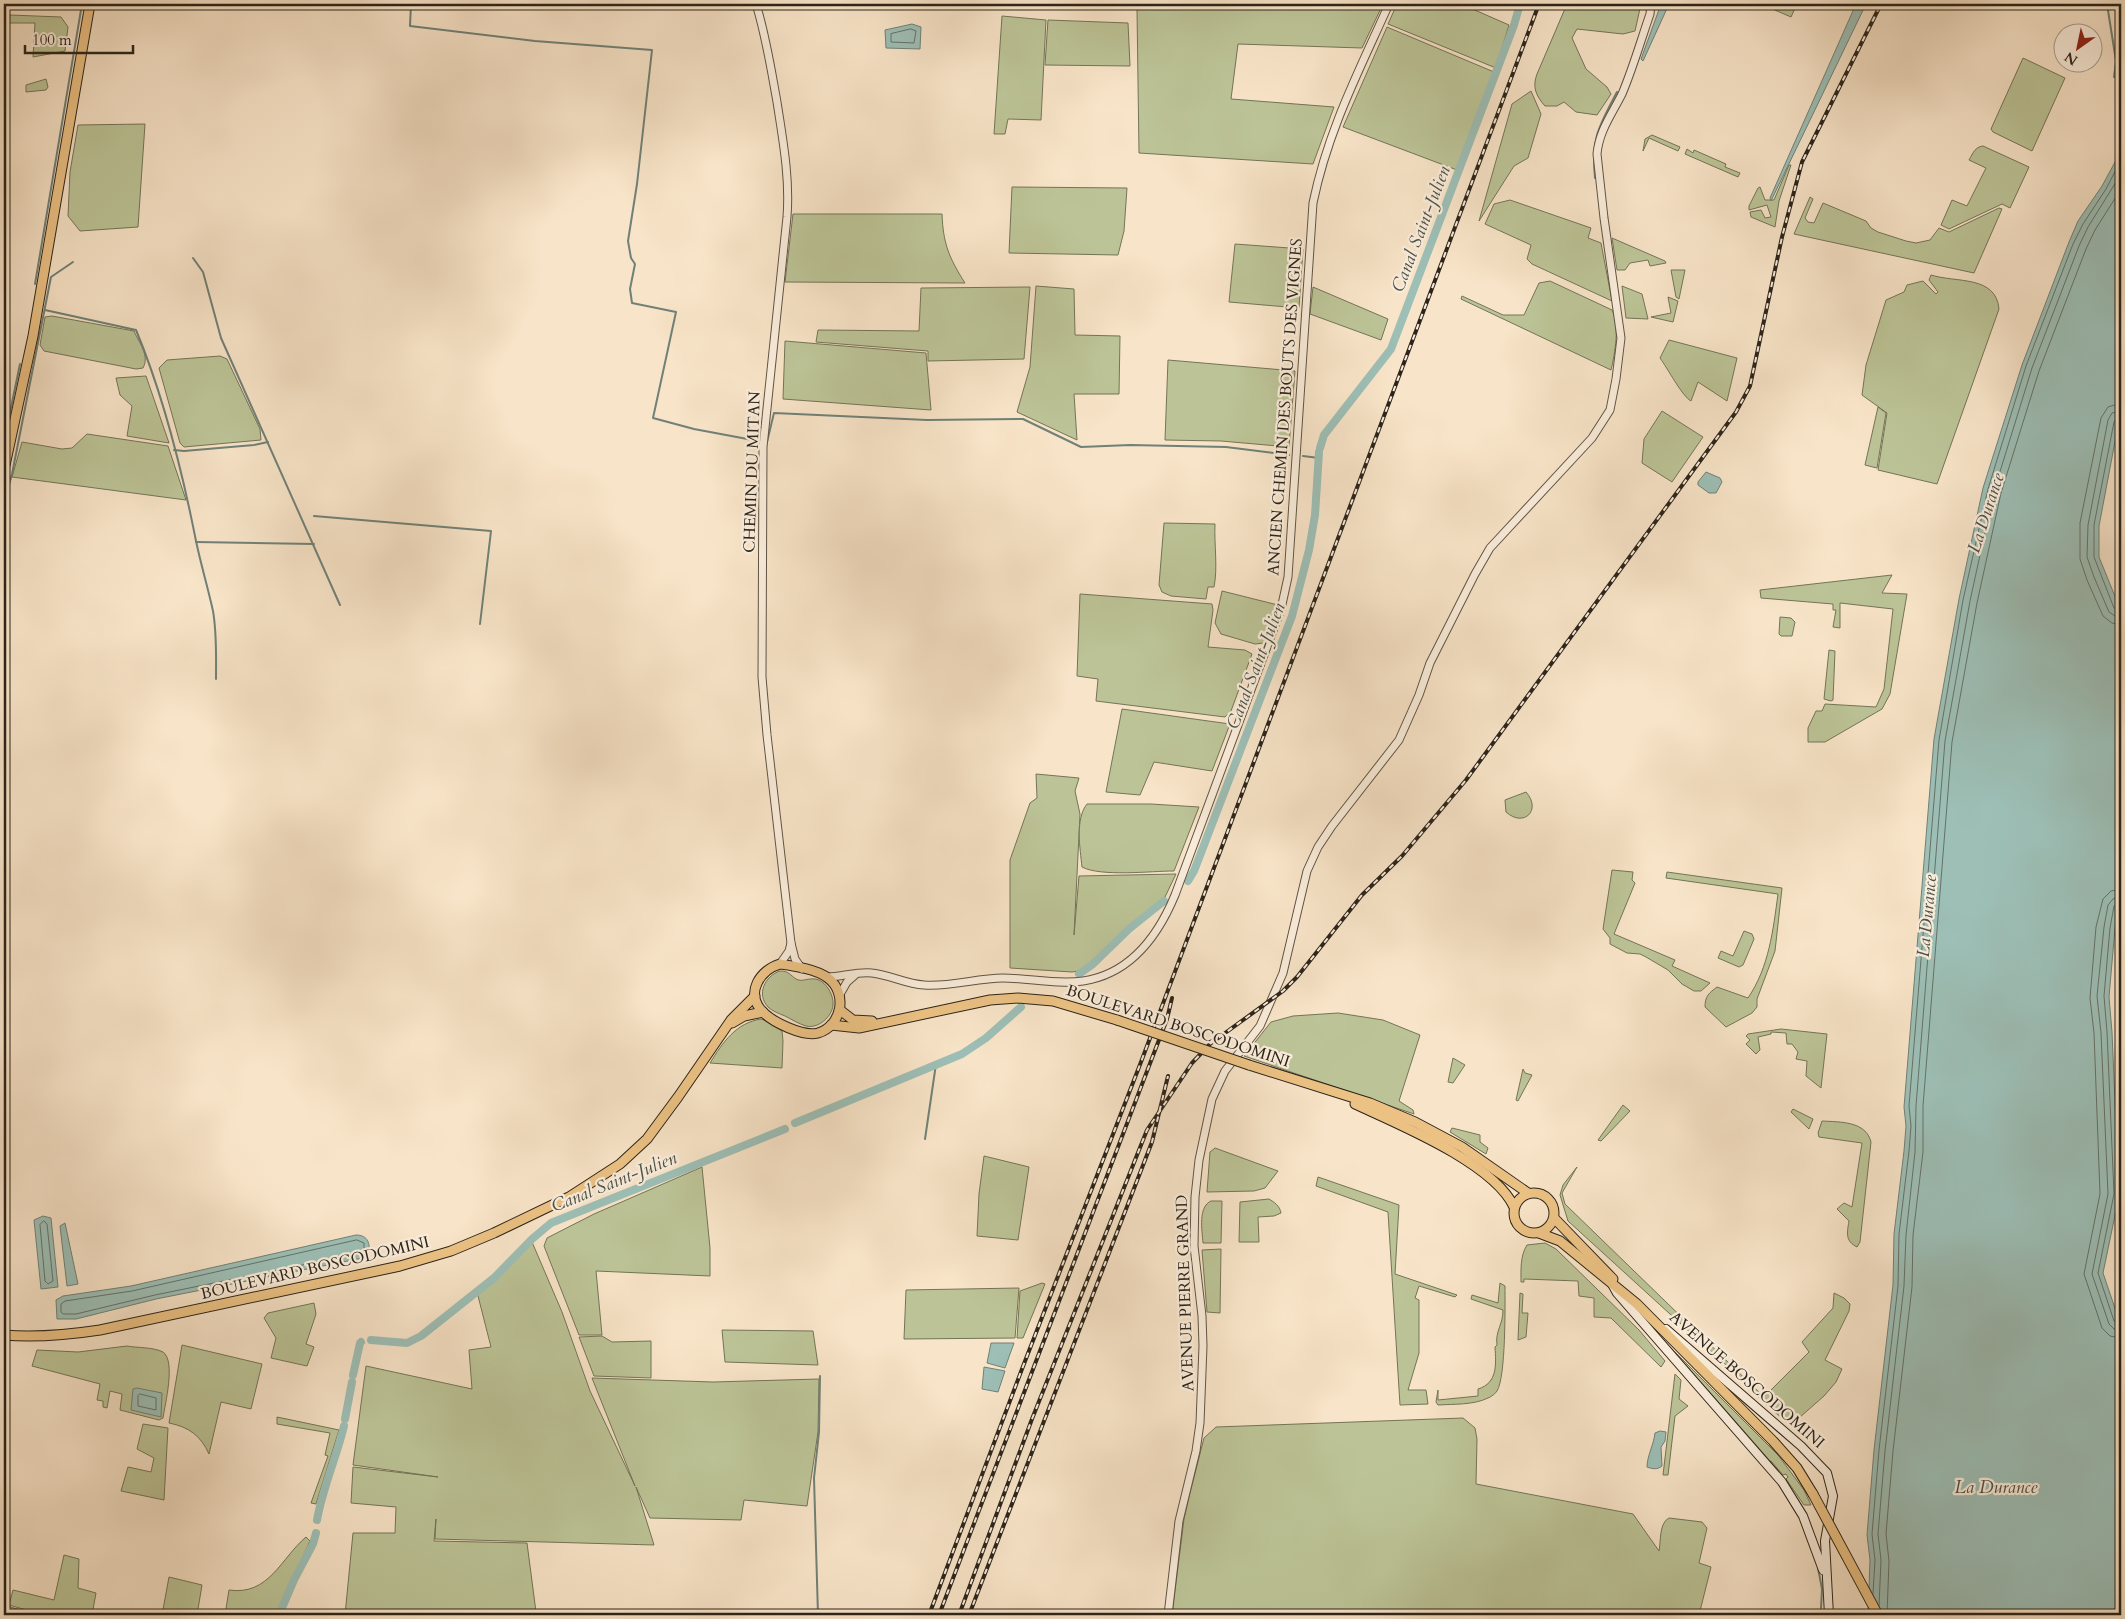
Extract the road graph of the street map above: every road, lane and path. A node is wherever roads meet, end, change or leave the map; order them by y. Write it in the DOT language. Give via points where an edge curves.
graph roads {
  1 [pos="90,4"];
  2 [pos="756,4"];
  3 [pos="1389,4"];
  4 [pos="1651,4"];
  5 [pos="4,470"];
  6 [pos="791,943"];
  7 [pos="780,964"];
  8 [pos="802,969"];
  9 [pos="855,975"];
  10 [pos="827,977"];
  11 [pos="755,996"];
  12 [pos="839,996"];
  13 [pos="840,1010"];
  14 [pos="763,1012"];
  15 [pos="897,1018"];
  16 [pos="831,1025"];
  17 [pos="725,1028"];
  18 [pos="1330,1092"];
  19 [pos="1528,1193"];
  20 [pos="1514,1207"];
  21 [pos="1554,1218"];
  22 [pos="1539,1233"];
  23 [pos="1612,1284"];
  24 [pos="1637,1304"];
  25 [pos="4,1335"];
  26 [pos="1830,1601"];
  27 [pos="1168,1615"];
  28 [pos="1829,1615"];
  29 [pos="1878,1615"];
  1 -- 5 [label="main road" via="33,336"];
  2 -- 6 [label="street, CHEMIN DU MITAN" via="784,140 788,186 763,447 762,677"];
  3 -- 9 [label="street, ANCIEN CHEMIN DES BOUTS DES VIGNES" via="1334,126 1320,166 1313,203 1288,577 1281,609 1178,886 1158,931 1125,965 1083,981 1002,978 922,985 874,973"];
  4 -- 27 [label="street, AVENUE PIERRE GRAND" via="1622,94 1598,143 1604,218 1621,338 1610,410 1592,438 1490,548 1430,663 1399,740 1318,847 1308,871 1279,982 1260,1026 1226,1072 1212,1099 1195,1198 1194,1246 1202,1339 1200,1422 1179,1520"];
  6 -- 7 [label="street"];
  6 -- 8 [label="street, CHEMIN DU MITAN" via="795,959"];
  7 -- 8 [label="main road"];
  7 -- 11 [label="main road" via="761,976"];
  8 -- 10 [label="main road"];
  9 -- 10 [label="street, ANCIEN CHEMIN DES BOUTS DES VIGNES"];
  9 -- 12 [label="street"];
  10 -- 12 [label="main road"];
  11 -- 14 [label="main road"];
  11 -- 17 [label="main road, BOULEVARD BOSCODOMINI"];
  12 -- 13 [label="main road"];
  13 -- 15 [label="main road, BOULEVARD BOSCODOMINI" via="848,1018 860,1021"];
  13 -- 16 [label="main road"];
  14 -- 16 [label="main road" via="806,1034 820,1033"];
  14 -- 17 [label="main road, BOULEVARD BOSCODOMINI" via="744,1016"];
  15 -- 16 [label="main road, BOULEVARD BOSCODOMINI" via="859,1028"];
  15 -- 18 [label="main road, BOULEVARD BOSCODOMINI, bridge" via="990,1000 1053,1001"];
  17 -- 25 [label="main road, BOULEVARD BOSCODOMINI" via="658,1125 634,1152 604,1176 569,1197 494,1233 451,1251 400,1266 110,1328 55,1336"];
  18 -- 19 [label="main road, BOULEVARD BOSCODOMINI" via="1370,1103 1415,1122 1462,1147"];
  18 -- 20 [label="main road, BOULEVARD BOSCODOMINI" via="1466,1161 1504,1190"];
  19 -- 20 [label="main road"];
  19 -- 21 [label="main road" via="1540,1193 1550,1200"];
  20 -- 22 [label="main road" via="1518,1225 1529,1233"];
  21 -- 22 [label="main road"];
  21 -- 24 [label="main road, AVENUE BOSCODOMINI"];
  22 -- 23 [label="main road, AVENUE BOSCODOMINI" via="1560,1241"];
  23 -- 24 [label="main road"];
  23 -- 26 [label="main road, AVENUE BOSCODOMINI" via="1782,1482 1811,1534"];
  24 -- 26 [label="main road, AVENUE BOSCODOMINI" via="1801,1446 1827,1473 1833,1496 1825,1541"];
  24 -- 29 [label="main road, bridge" via="1786,1454 1813,1494"];
  26 -- 28 [label="main road, AVENUE BOSCODOMINI"];
}
